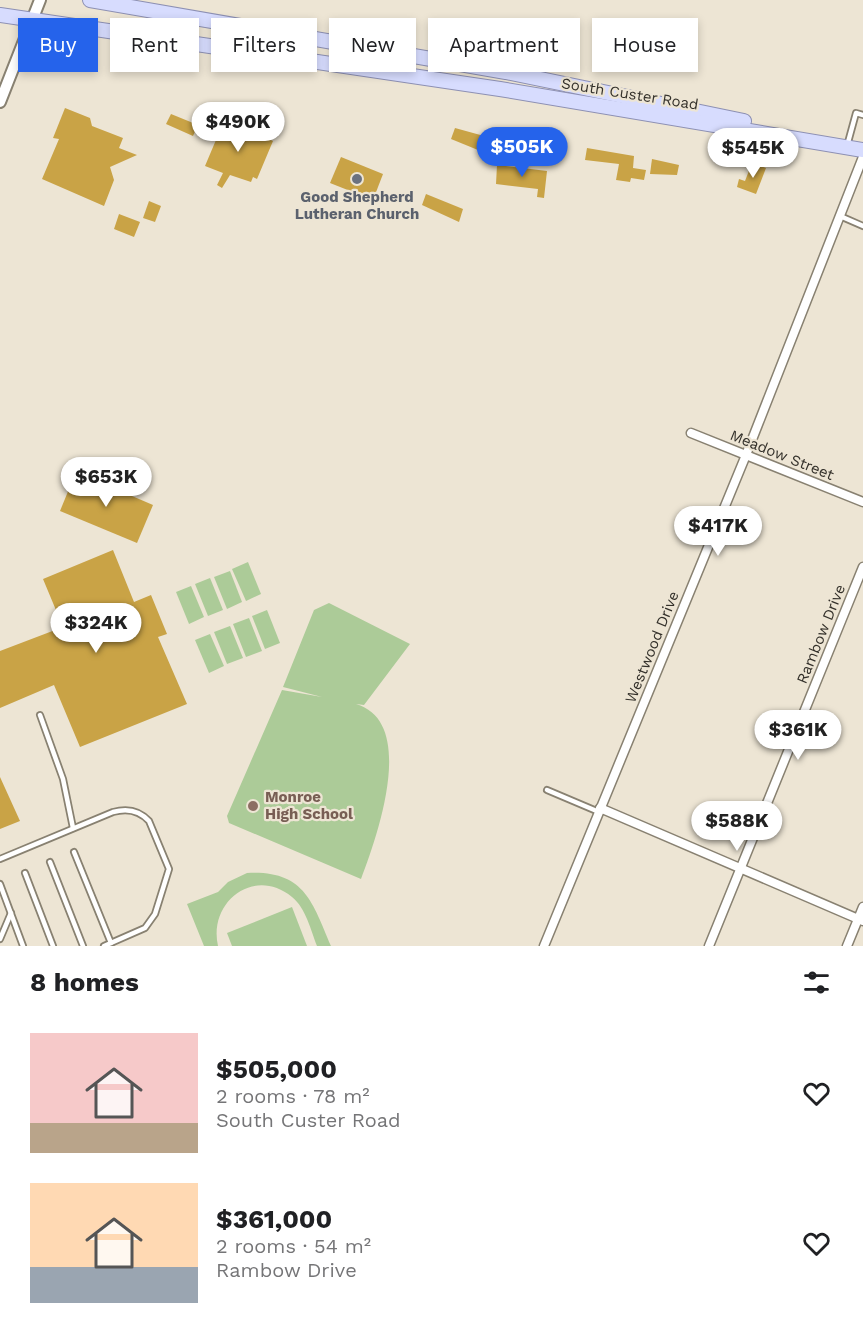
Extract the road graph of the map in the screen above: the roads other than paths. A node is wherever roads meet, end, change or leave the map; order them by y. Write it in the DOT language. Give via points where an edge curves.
graph roads {
  1 [pos="40,0"];
  2 [pos="90,0"];
  3 [pos="0,15"];
  4 [pos="20,18"];
  5 [pos="34,18"];
  6 [pos="98,30"];
  7 [pos="18,57"];
  8 [pos="0,102"];
  9 [pos="863,115"];
  10 [pos="847,146"];
  11 [pos="863,150"];
  12 [pos="863,158"];
  13 [pos="840,216"];
  14 [pos="863,226"];
  15 [pos="691,433"];
  16 [pos="746,455"];
  17 [pos="863,502"];
  18 [pos="863,567"];
  19 [pos="40,716"];
  20 [pos="547,790"];
  21 [pos="599,810"];
  22 [pos="73,828"];
  23 [pos="74,852"];
  24 [pos="0,859"];
  25 [pos="50,862"];
  26 [pos="741,868"];
  27 [pos="25,873"];
  28 [pos="0,884"];
  29 [pos="863,907"];
  30 [pos="11,913"];
  31 [pos="861,920"];
  32 [pos="0,939"];
  33 [pos="111,943"];
  34 [pos="23,946"];
  35 [pos="53,946"];
  36 [pos="83,946"];
  37 [pos="104,946"];
  38 [pos="544,946"];
  39 [pos="709,946"];
  40 [pos="847,946"];
  1 -- 5 [label="street"];
  2 -- 10 [label="main road, South Custer Road" via="506,72"];
  3 -- 4 [label="main road, South Custer Road"];
  6 -- 11 [label="main road, South Custer Road" via="500,89"];
  7 -- 8 [label="street"];
  9 -- 10 [label="lane" via="856,114"];
  10 -- 11 [label="main road, South Custer Road"];
  12 -- 13 [label="street, Westwood Drive"];
  13 -- 14 [label="lane"];
  13 -- 16 [label="street, Westwood Drive"];
  15 -- 16 [label="street, Meadow Street"];
  16 -- 17 [label="street, Meadow Street"];
  16 -- 21 [label="street, Westwood Drive"];
  18 -- 26 [label="street, Rambow Drive"];
  19 -- 22 [label="lane" via="63,779"];
  20 -- 21 [label="lane"];
  21 -- 26 [label="street"];
  21 -- 38 [label="street, Westwood Drive"];
  22 -- 24 [label="lane"];
  22 -- 33 [label="lane" via="120,810 130,810 149,820 169,869 157,909 145,928"];
  23 -- 33 [label="lane"];
  25 -- 36 [label="lane"];
  26 -- 31 [label="street"];
  26 -- 39 [label="street, Rambow Drive"];
  27 -- 35 [label="lane"];
  28 -- 30 [label="lane"];
  29 -- 31 [label="street"];
  30 -- 32 [label="lane"];
  30 -- 34 [label="lane"];
  31 -- 40 [label="street"];
  33 -- 37 [label="lane"];
}
